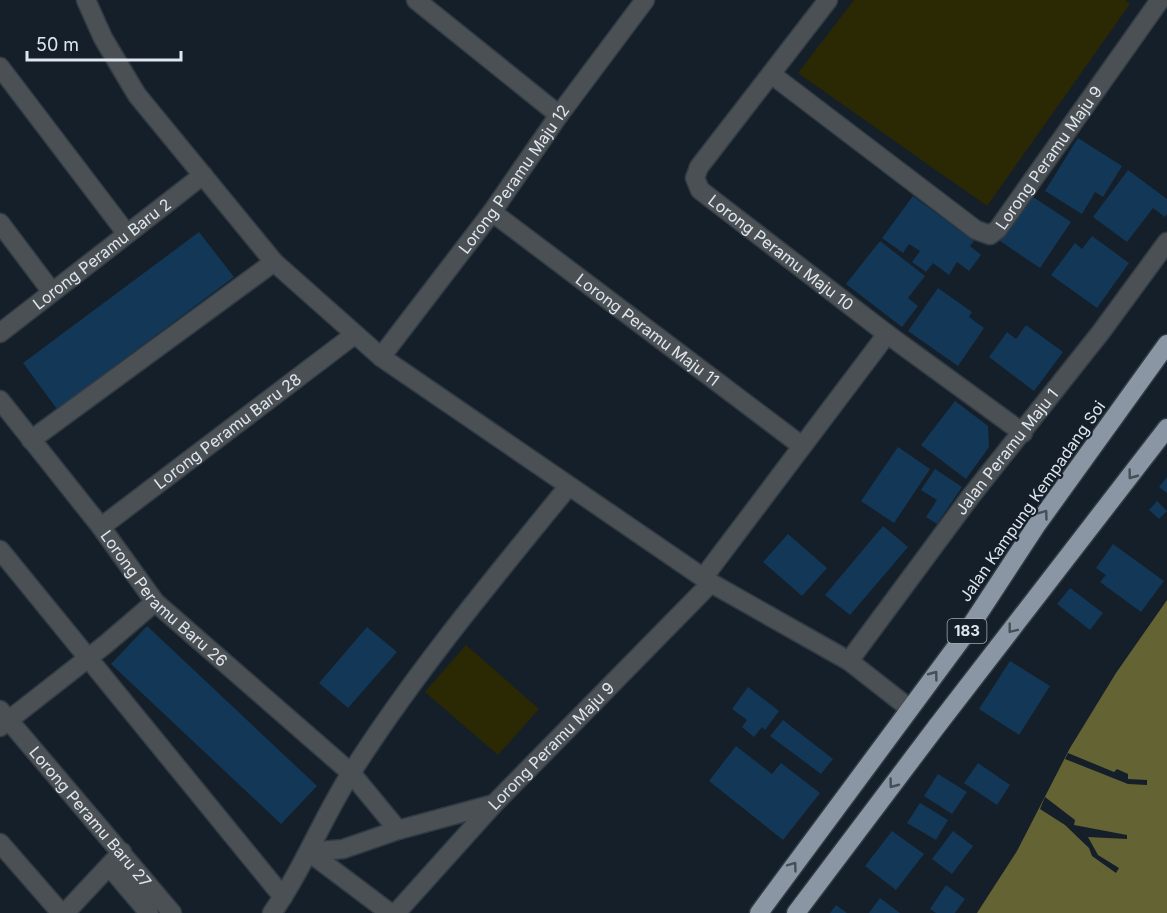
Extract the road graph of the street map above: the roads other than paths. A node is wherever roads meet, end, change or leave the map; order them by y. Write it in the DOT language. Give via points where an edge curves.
graph roads {
  1 [pos="86,0"];
  2 [pos="416,0"];
  3 [pos="645,0"];
  4 [pos="828,0"];
  5 [pos="1161,0"];
  6 [pos="1167,3"];
  7 [pos="0,67"];
  8 [pos="771,74"];
  9 [pos="559,115"];
  10 [pos="203,175"];
  11 [pos="492,212"];
  12 [pos="0,223"];
  13 [pos="127,234"];
  14 [pos="1167,243"];
  15 [pos="273,262"];
  16 [pos="52,292"];
  17 [pos="0,333"];
  18 [pos="887,334"];
  19 [pos="354,335"];
  20 [pos="1167,344"];
  21 [pos="381,357"];
  22 [pos="0,400"];
  23 [pos="1167,428"];
  24 [pos="1023,433"];
  25 [pos="31,440"];
  26 [pos="802,446"];
  27 [pos="568,487"];
  28 [pos="101,527"];
  29 [pos="0,550"];
  30 [pos="707,580"];
  31 [pos="154,602"];
  32 [pos="87,659"];
  33 [pos="849,661"];
  34 [pos="909,708"];
  35 [pos="3,719"];
  36 [pos="351,773"];
  37 [pos="494,804"];
  38 [pos="398,830"];
  39 [pos="0,843"];
  40 [pos="122,852"];
  41 [pos="309,852"];
  42 [pos="109,866"];
  43 [pos="283,897"];
  44 [pos="63,913"];
  45 [pos="149,913"];
  46 [pos="172,913"];
  47 [pos="272,913"];
  48 [pos="390,913"];
  49 [pos="396,913"];
  50 [pos="759,913"];
  51 [pos="796,913"];
  1 -- 10 [label="street" via="137,95"];
  2 -- 9 [label="street"];
  3 -- 9 [label="street, Lorong Peramu Maju 12"];
  4 -- 8 [label="street, Lorong Peramu Maju 10"];
  5 -- 6 [label="street"];
  5 -- 8 [label="street, Lorong Peramu Maju 9" via="990,235 976,230"];
  7 -- 13 [label="street"];
  8 -- 18 [label="street, Lorong Peramu Maju 10" via="699,167 695,178 700,190"];
  9 -- 11 [label="street, Lorong Peramu Maju 12"];
  10 -- 13 [label="street, Lorong Peramu Baru 2"];
  10 -- 15 [label="street"];
  11 -- 21 [label="street, Lorong Peramu Maju 12"];
  11 -- 26 [label="street, Lorong Peramu Maju 11"];
  12 -- 16 [label="street"];
  13 -- 16 [label="street, Lorong Peramu Baru 2"];
  14 -- 24 [label="street, Jalan Peramu Maju 1"];
  15 -- 19 [label="street"];
  15 -- 25 [label="street"];
  16 -- 17 [label="street, Lorong Peramu Baru 2"];
  18 -- 24 [label="street, Lorong Peramu Maju 10"];
  18 -- 26 [label="street, Lorong Peramu Maju 9"];
  19 -- 21 [label="street"];
  19 -- 28 [label="street, Lorong Peramu Baru 28"];
  34 -- 20 [label="highway, Jalan Kampung Kempadang Soi / 183, one-way" via="964,636 1036,526"];
  21 -- 27 [label="street"];
  22 -- 25 [label="street, Lorong Peramu Baru 26"];
  23 -- 51 [label="highway, 183, one-way"];
  24 -- 33 [label="street, Jalan Peramu Maju 1"];
  25 -- 28 [label="street, Lorong Peramu Baru 26"];
  26 -- 30 [label="street, Lorong Peramu Maju 9"];
  27 -- 30 [label="street"];
  27 -- 36 [label="street" via="401,697"];
  28 -- 31 [label="street, Lorong Peramu Baru 26"];
  29 -- 32 [label="street"];
  30 -- 33 [label="street"];
  30 -- 37 [label="street, Lorong Peramu Maju 9"];
  31 -- 32 [label="street"];
  31 -- 36 [label="street, Lorong Peramu Baru 26"];
  32 -- 35 [label="street"];
  32 -- 43 [label="street"];
  33 -- 34 [label="street"];
  50 -- 34 [label="highway, Jalan Kampung Kempadang Soi / 183, one-way"];
  35 -- 40 [label="street, Lorong Peramu Baru 27"];
  36 -- 38 [label="street, Lorong Peramu Baru 26"];
  36 -- 41 [label="street"];
  37 -- 38 [label="street"];
  37 -- 49 [label="street, Lorong Peramu Maju 9"];
  38 -- 41 [label="street" via="343,849"];
  39 -- 44 [label="street"];
  40 -- 42 [label="street"];
  40 -- 46 [label="street, Lorong Peramu Baru 27"];
  41 -- 43 [label="street"];
  41 -- 48 [label="street"];
  42 -- 44 [label="street"];
  42 -- 45 [label="street"];
  43 -- 47 [label="street"];
}
